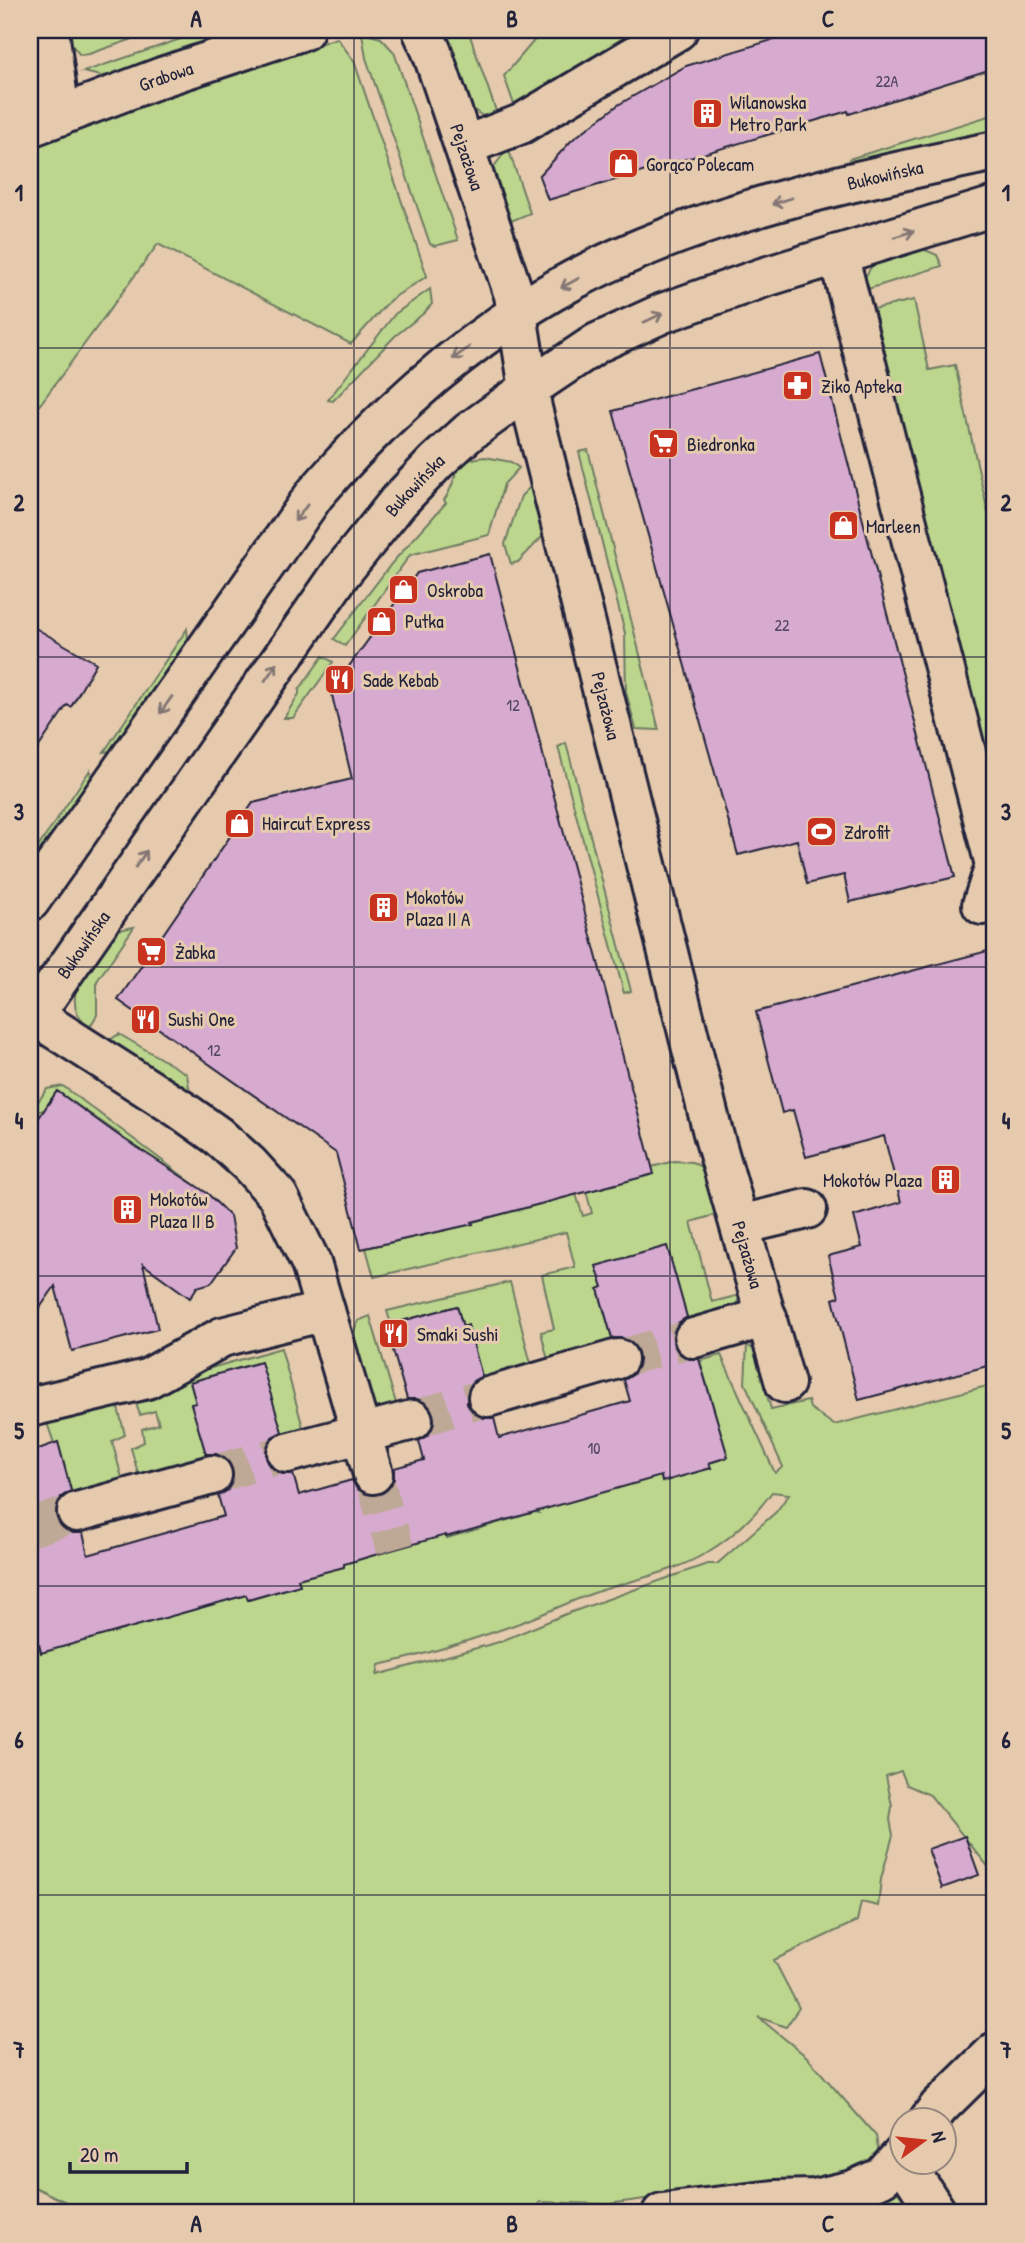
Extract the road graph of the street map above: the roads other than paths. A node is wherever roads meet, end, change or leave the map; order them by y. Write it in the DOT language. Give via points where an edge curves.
graph roads {
  1 [pos="49,30"];
  2 [pos="304,30"];
  3 [pos="422,30"];
  4 [pos="678,30"];
  5 [pos="45,122"];
  6 [pos="464,146"];
  7 [pos="995,151"];
  8 [pos="995,206"];
  9 [pos="838,254"];
  10 [pos="517,314"];
  11 [pos="530,388"];
  12 [pos="995,866"];
  13 [pos="30,901"];
  14 [pos="982,905"];
  15 [pos="31,1016"];
  16 [pos="807,1209"];
  17 [pos="740,1225"];
  18 [pos="323,1301"];
  19 [pos="767,1317"];
  20 [pos="694,1338"];
  21 [pos="618,1359"];
  22 [pos="785,1383"];
  23 [pos="488,1396"];
  24 [pos="30,1407"];
  25 [pos="413,1420"];
  26 [pos="360,1434"];
  27 [pos="288,1453"];
  28 [pos="373,1474"];
  29 [pos="212,1475"];
  30 [pos="77,1513"];
  31 [pos="995,2052"];
  32 [pos="940,2106"];
  33 [pos="888,2172"];
  34 [pos="914,2176"];
  35 [pos="662,2213"];
  36 [pos="937,2213"];
  1 -- 5 [label="street"];
  2 -- 5 [label="street, Grabowa"];
  3 -- 6 [label="street, Pejzażowa"];
  4 -- 6 [label="street" via="521,124"];
  6 -- 10 [label="street, Pejzażowa"];
  7 -- 10 [label="street, Bukowińska, one-way" via="832,186 694,230 576,279"];
  9 -- 8 [label="street, Bukowińska, one-way"];
  11 -- 9 [label="street, Bukowińska, one-way" via="597,344 663,313"];
  9 -- 12 [label="street"];
  10 -- 11 [label="street, Pejzażowa"];
  10 -- 13 [label="street, Bukowińska, one-way" via="404,399 315,494"];
  15 -- 11 [label="street, Bukowińska, one-way" via="380,522 448,452"];
  11 -- 17 [label="street, Pejzażowa" via="531,408"];
  12 -- 14 [label="street"];
  15 -- 18 [label="street" via="180,1109 249,1164 287,1211"];
  16 -- 17 [label="street"];
  17 -- 19 [label="street, Pejzażowa"];
  18 -- 24 [label="street" via="222,1337 147,1379"];
  18 -- 26 [label="street"];
  19 -- 20 [label="street"];
  19 -- 22 [label="street, Pejzażowa"];
  21 -- 23 [label="street"];
  25 -- 26 [label="street"];
  26 -- 27 [label="street"];
  26 -- 28 [label="street"];
  29 -- 30 [label="street"];
  31 -- 32 [label="street"];
  33 -- 35 [label="street" via="853,2190 814,2199"];
  34 -- 36 [label="street"];
}
